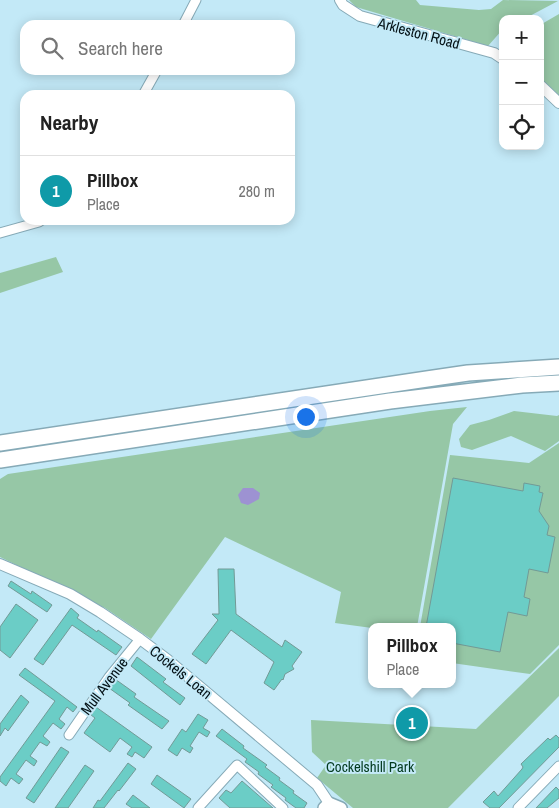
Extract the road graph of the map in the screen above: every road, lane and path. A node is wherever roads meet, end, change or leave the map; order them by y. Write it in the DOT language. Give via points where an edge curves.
graph roads {
  1 [pos="196,0"];
  2 [pos="340,0"];
  3 [pos="186,20"];
  4 [pos="499,56"];
  5 [pos="155,75"];
  6 [pos="544,89"];
  7 [pos="146,90"];
  8 [pos="559,104"];
  9 [pos="29,225"];
  10 [pos="0,233"];
  11 [pos="559,367"];
  12 [pos="559,382"];
  13 [pos="0,443"];
  14 [pos="0,460"];
  15 [pos="0,564"];
  16 [pos="140,639"];
  17 [pos="69,735"];
  18 [pos="559,766"];
  19 [pos="326,806"];
  20 [pos="198,808"];
  21 [pos="283,808"];
  22 [pos="341,808"];
  23 [pos="518,808"];
  1 -- 3 [label="street"];
  2 -- 4 [label="street, Arkleston Road" via="360,16"];
  5 -- 7 [label="street"];
  6 -- 8 [label="street"];
  9 -- 10 [label="street"];
  11 -- 13 [label="highway" via="427,378"];
  12 -- 14 [label="highway" via="390,401"];
  15 -- 16 [label="street, Cockels Loan" via="70,594"];
  16 -- 17 [label="street, Mull Avenue"];
  16 -- 19 [label="street, Cockels Loan" via="317,785"];
  18 -- 23 [label="street"];
  19 -- 22 [label="main road, Cockels Loan"];
  20 -- 21 [label="street" via="237,765"];
}
